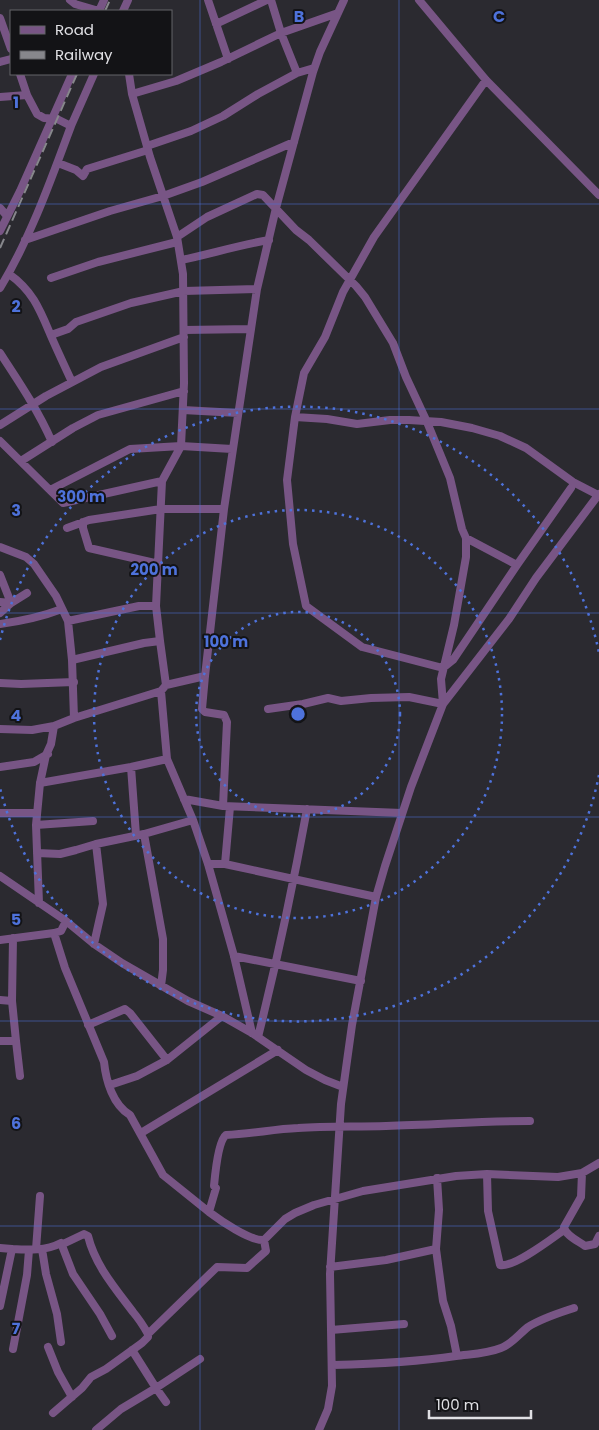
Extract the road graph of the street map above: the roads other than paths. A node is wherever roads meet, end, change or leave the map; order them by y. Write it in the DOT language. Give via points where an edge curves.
graph roads {
  1 [pos="70,0"];
  2 [pos="208,0"];
  3 [pos="269,0"];
  4 [pos="344,0"];
  5 [pos="418,0"];
  6 [pos="96,10"];
  7 [pos="338,13"];
  8 [pos="0,18"];
  9 [pos="216,24"];
  10 [pos="2,27"];
  11 [pos="281,33"];
  12 [pos="10,46"];
  13 [pos="228,59"];
  14 [pos="314,68"];
  15 [pos="298,73"];
  16 [pos="20,75"];
  17 [pos="72,75"];
  18 [pos="94,75"];
  19 [pos="129,75"];
  20 [pos="486,80"];
  21 [pos="132,94"];
  22 [pos="27,95"];
  23 [pos="0,97"];
  24 [pos="52,119"];
  25 [pos="71,126"];
  26 [pos="294,142"];
  27 [pos="147,148"];
  28 [pos="58,163"];
  29 [pos="599,195"];
  30 [pos="163,196"];
  31 [pos="0,208"];
  32 [pos="276,208"];
  33 [pos="7,216"];
  34 [pos="0,231"];
  35 [pos="177,239"];
  36 [pos="25,240"];
  37 [pos="269,240"];
  38 [pos="181,260"];
  39 [pos="9,274"];
  40 [pos="51,278"];
  41 [pos="349,281"];
  42 [pos="0,288"];
  43 [pos="257,289"];
  44 [pos="184,291"];
  45 [pos="251,328"];
  46 [pos="184,333"];
  47 [pos="51,335"];
  48 [pos="0,353"];
  49 [pos="72,382"];
  50 [pos="184,391"];
  51 [pos="33,404"];
  52 [pos="183,410"];
  53 [pos="238,413"];
  54 [pos="295,416"];
  55 [pos="427,422"];
  56 [pos="0,425"];
  57 [pos="0,441"];
  58 [pos="52,442"];
  59 [pos="181,446"];
  60 [pos="232,449"];
  61 [pos="21,461"];
  62 [pos="162,481"];
  63 [pos="571,488"];
  64 [pos="50,490"];
  65 [pos="599,495"];
  66 [pos="161,509"];
  67 [pos="224,509"];
  68 [pos="83,522"];
  69 [pos="67,528"];
  70 [pos="466,538"];
  71 [pos="0,547"];
  72 [pos="159,564"];
  73 [pos="517,565"];
  74 [pos="0,575"];
  75 [pos="27,593"];
  76 [pos="0,602"];
  77 [pos="11,603"];
  78 [pos="156,606"];
  79 [pos="62,609"];
  80 [pos="0,613"];
  81 [pos="68,621"];
  82 [pos="0,624"];
  83 [pos="160,642"];
  84 [pos="72,660"];
  85 [pos="443,668"];
  86 [pos="205,676"];
  87 [pos="74,682"];
  88 [pos="0,683"];
  89 [pos="164,688"];
  90 [pos="443,704"];
  91 [pos="268,709"];
  92 [pos="74,718"];
  93 [pos="54,726"];
  94 [pos="0,729"];
  95 [pos="47,754"];
  96 [pos="167,758"];
  97 [pos="0,767"];
  98 [pos="131,767"];
  99 [pos="40,783"];
  100 [pos="184,799"];
  101 [pos="226,806"];
  102 [pos="307,809"];
  103 [pos="0,813"];
  104 [pos="402,813"];
  105 [pos="37,814"];
  106 [pos="193,820"];
  107 [pos="93,821"];
  108 [pos="36,825"];
  109 [pos="140,835"];
  110 [pos="96,844"];
  111 [pos="37,853"];
  112 [pos="208,864"];
  113 [pos="225,864"];
  114 [pos="0,876"];
  115 [pos="294,878"];
  116 [pos="4,881"];
  117 [pos="376,897"];
  118 [pos="39,903"];
  119 [pos="66,921"];
  120 [pos="54,934"];
  121 [pos="13,938"];
  122 [pos="0,940"];
  123 [pos="94,944"];
  124 [pos="234,956"];
  125 [pos="276,964"];
  126 [pos="360,981"];
  127 [pos="161,986"];
  128 [pos="0,1000"];
  129 [pos="12,1001"];
  130 [pos="222,1016"];
  131 [pos="88,1025"];
  132 [pos="255,1035"];
  133 [pos="0,1041"];
  134 [pos="16,1041"];
  135 [pos="278,1050"];
  136 [pos="167,1060"];
  137 [pos="20,1076"];
  138 [pos="110,1085"];
  139 [pos="343,1087"];
  140 [pos="530,1122"];
  141 [pos="339,1126"];
  142 [pos="140,1133"];
  143 [pos="599,1162"];
  144 [pos="582,1173"];
  145 [pos="487,1174"];
  146 [pos="437,1178"];
  147 [pos="40,1196"];
  148 [pos="334,1200"];
  149 [pos="209,1212"];
  150 [pos="564,1230"];
  151 [pos="599,1236"];
  152 [pos="264,1240"];
  153 [pos="60,1243"];
  154 [pos="0,1248"];
  155 [pos="12,1249"];
  156 [pos="35,1249"];
  157 [pos="436,1249"];
  158 [pos="330,1267"];
  159 [pos="0,1306"];
  160 [pos="574,1308"];
  161 [pos="404,1324"];
  162 [pos="331,1330"];
  163 [pos="148,1334"];
  164 [pos="112,1336"];
  165 [pos="61,1342"];
  166 [pos="48,1348"];
  167 [pos="13,1349"];
  168 [pos="132,1350"];
  169 [pos="457,1356"];
  170 [pos="200,1359"];
  171 [pos="332,1365"];
  172 [pos="156,1388"];
  173 [pos="72,1397"];
  174 [pos="166,1402"];
  175 [pos="53,1414"];
  176 [pos="96,1430"];
  177 [pos="319,1430"];
  1 -- 6 [label="street"];
  2 -- 9 [label="street"];
  3 -- 9 [label="street"];
  3 -- 11 [label="street"];
  4 -- 7 [label="street"];
  5 -- 20 [label="street"];
  7 -- 11 [label="street"];
  7 -- 14 [label="street"];
  8 -- 10 [label="street"];
  9 -- 13 [label="street"];
  10 -- 12 [label="street"];
  11 -- 13 [label="street"];
  11 -- 15 [label="street"];
  13 -- 21 [label="street" via="176,81"];
  14 -- 15 [label="street"];
  14 -- 26 [label="street"];
  15 -- 27 [label="street" via="224,116"];
  16 -- 22 [label="street"];
  17 -- 24 [label="street"];
  18 -- 25 [label="street"];
  19 -- 21 [label="street"];
  20 -- 29 [label="street"];
  20 -- 41 [label="street" via="374,237"];
  21 -- 27 [label="street"];
  22 -- 23 [label="street"];
  22 -- 24 [label="street" via="37,114"];
  24 -- 25 [label="street"];
  24 -- 33 [label="street"];
  25 -- 28 [label="street"];
  26 -- 30 [label="street"];
  26 -- 32 [label="street"];
  27 -- 28 [label="street" via="87,169 83,176"];
  27 -- 30 [label="street"];
  28 -- 36 [label="street"];
  30 -- 35 [label="street"];
  30 -- 36 [label="street" via="110,210"];
  31 -- 33 [label="street"];
  32 -- 35 [label="street" via="263,195 257,194 206,217"];
  32 -- 37 [label="street"];
  32 -- 41 [label="street"];
  33 -- 34 [label="street"];
  35 -- 38 [label="street"];
  35 -- 40 [label="street"];
  36 -- 39 [label="street"];
  37 -- 38 [label="street"];
  37 -- 43 [label="street"];
  38 -- 44 [label="street"];
  39 -- 42 [label="street"];
  39 -- 47 [label="street" via="36,301"];
  41 -- 54 [label="street" via="325,337 304,373"];
  41 -- 55 [label="street" via="361,291 390,336"];
  43 -- 44 [label="street"];
  43 -- 45 [label="street"];
  44 -- 46 [label="street"];
  44 -- 47 [label="street" via="112,309"];
  45 -- 46 [label="street"];
  45 -- 53 [label="street"];
  46 -- 49 [label="street"];
  46 -- 50 [label="street"];
  47 -- 49 [label="street"];
  48 -- 51 [label="street"];
  49 -- 51 [label="street"];
  50 -- 52 [label="street"];
  50 -- 58 [label="street" via="98,415"];
  51 -- 56 [label="street"];
  51 -- 58 [label="street"];
  52 -- 53 [label="street"];
  52 -- 59 [label="street"];
  53 -- 60 [label="street"];
  54 -- 55 [label="street" via="357,424 390,420"];
  54 -- 85 [label="street" via="287,480 293,544 306,606 362,647"];
  55 -- 65 [label="street" via="464,426 500,436 526,448 573,482"];
  55 -- 70 [label="street" via="450,478"];
  57 -- 61 [label="street"];
  58 -- 61 [label="street"];
  59 -- 60 [label="street"];
  59 -- 62 [label="street"];
  59 -- 64 [label="street" via="130,449"];
  60 -- 67 [label="street"];
  61 -- 64 [label="street"];
  62 -- 64 [label="street" via="63,503"];
  62 -- 66 [label="street"];
  63 -- 73 [label="street"];
  65 -- 90 [label="street"];
  66 -- 67 [label="street"];
  66 -- 68 [label="street"];
  66 -- 72 [label="street"];
  67 -- 86 [label="street"];
  68 -- 69 [label="street"];
  68 -- 72 [label="street" via="89,548"];
  70 -- 73 [label="street"];
  70 -- 85 [label="street" via="460,595"];
  71 -- 79 [label="street" via="34,564"];
  72 -- 78 [label="street"];
  73 -- 85 [label="street" via="452,660"];
  74 -- 77 [label="street"];
  75 -- 77 [label="street"];
  76 -- 77 [label="street"];
  77 -- 80 [label="street"];
  78 -- 81 [label="street" via="139,606"];
  78 -- 83 [label="street"];
  79 -- 81 [label="street"];
  79 -- 82 [label="street"];
  81 -- 84 [label="street"];
  83 -- 84 [label="street"];
  83 -- 89 [label="street"];
  84 -- 87 [label="street"];
  85 -- 90 [label="street"];
  86 -- 89 [label="street"];
  86 -- 101 [label="street" via="202,709 224,715 227,722"];
  87 -- 88 [label="street"];
  87 -- 92 [label="street"];
  89 -- 92 [label="street"];
  89 -- 96 [label="street"];
  90 -- 91 [label="street" via="409,697 341,702 328,698"];
  90 -- 104 [label="street"];
  92 -- 93 [label="street"];
  93 -- 94 [label="street" via="32,730"];
  93 -- 95 [label="street"];
  95 -- 97 [label="street" via="34,762"];
  95 -- 99 [label="street"];
  96 -- 98 [label="street"];
  96 -- 100 [label="street"];
  98 -- 99 [label="street"];
  98 -- 109 [label="street"];
  99 -- 105 [label="street"];
  100 -- 101 [label="street"];
  100 -- 106 [label="street"];
  101 -- 102 [label="street"];
  101 -- 113 [label="street"];
  102 -- 104 [label="street"];
  102 -- 115 [label="street"];
  103 -- 105 [label="street"];
  104 -- 117 [label="street"];
  105 -- 108 [label="street"];
  106 -- 109 [label="street"];
  106 -- 112 [label="street"];
  107 -- 108 [label="street"];
  108 -- 111 [label="street"];
  109 -- 110 [label="street"];
  109 -- 127 [label="street" via="163,939"];
  110 -- 111 [label="street" via="60,854"];
  110 -- 123 [label="street" via="103,904"];
  111 -- 118 [label="street"];
  112 -- 113 [label="street"];
  112 -- 124 [label="street"];
  113 -- 115 [label="street"];
  114 -- 116 [label="street"];
  115 -- 117 [label="street"];
  115 -- 125 [label="street"];
  116 -- 118 [label="street"];
  117 -- 126 [label="street"];
  118 -- 119 [label="street"];
  119 -- 120 [label="street" via="61,931"];
  119 -- 123 [label="street"];
  120 -- 121 [label="street"];
  120 -- 131 [label="street"];
  121 -- 122 [label="street"];
  121 -- 129 [label="street"];
  123 -- 127 [label="street"];
  124 -- 125 [label="street"];
  124 -- 132 [label="street"];
  125 -- 126 [label="street"];
  125 -- 132 [label="street"];
  126 -- 139 [label="street"];
  127 -- 130 [label="street"];
  128 -- 129 [label="street"];
  129 -- 134 [label="street"];
  130 -- 132 [label="street"];
  130 -- 136 [label="street"];
  131 -- 136 [label="street" via="125,1009"];
  131 -- 138 [label="street"];
  132 -- 135 [label="street"];
  133 -- 134 [label="street"];
  134 -- 137 [label="street"];
  135 -- 139 [label="street" via="306,1070"];
  135 -- 142 [label="street"];
  136 -- 138 [label="street" via="137,1076"];
  138 -- 142 [label="street" via="116,1102 130,1115"];
  139 -- 141 [label="street"];
  140 -- 141 [label="street"];
  141 -- 148 [label="street"];
  141 -- 149 [label="street" via="226,1134 222,1138 216,1165 216,1188"];
  142 -- 149 [label="street" via="163,1175"];
  143 -- 144 [label="street"];
  144 -- 145 [label="street" via="558,1177"];
  144 -- 150 [label="street" via="581,1197"];
  145 -- 146 [label="street"];
  145 -- 150 [label="street" via="488,1211 500,1265 507,1266 520,1259"];
  146 -- 148 [label="street" via="363,1191"];
  146 -- 157 [label="street"];
  147 -- 156 [label="street"];
  148 -- 152 [label="street" via="295,1213"];
  148 -- 158 [label="street"];
  149 -- 152 [label="street" via="234,1229 258,1241"];
  150 -- 151 [label="street" via="585,1246 595,1244"];
  152 -- 163 [label="street" via="266,1251 247,1268 217,1268"];
  153 -- 156 [label="street"];
  153 -- 163 [label="street" via="84,1234 88,1236 110,1282"];
  153 -- 164 [label="street" via="73,1274"];
  154 -- 155 [label="street"];
  155 -- 156 [label="street"];
  155 -- 159 [label="street"];
  156 -- 165 [label="street" via="49,1285"];
  156 -- 167 [label="street"];
  157 -- 158 [label="street"];
  157 -- 169 [label="street" via="443,1302"];
  158 -- 162 [label="street"];
  160 -- 169 [label="street" via="551,1315 502,1348"];
  161 -- 162 [label="street"];
  162 -- 171 [label="street"];
  163 -- 168 [label="street"];
  166 -- 173 [label="street"];
  168 -- 172 [label="street"];
  168 -- 173 [label="street" via="91,1376"];
  169 -- 171 [label="street"];
  170 -- 172 [label="street"];
  171 -- 177 [label="street" via="328,1409"];
  172 -- 174 [label="street"];
  172 -- 176 [label="street" via="121,1409"];
  173 -- 175 [label="street"];
}
